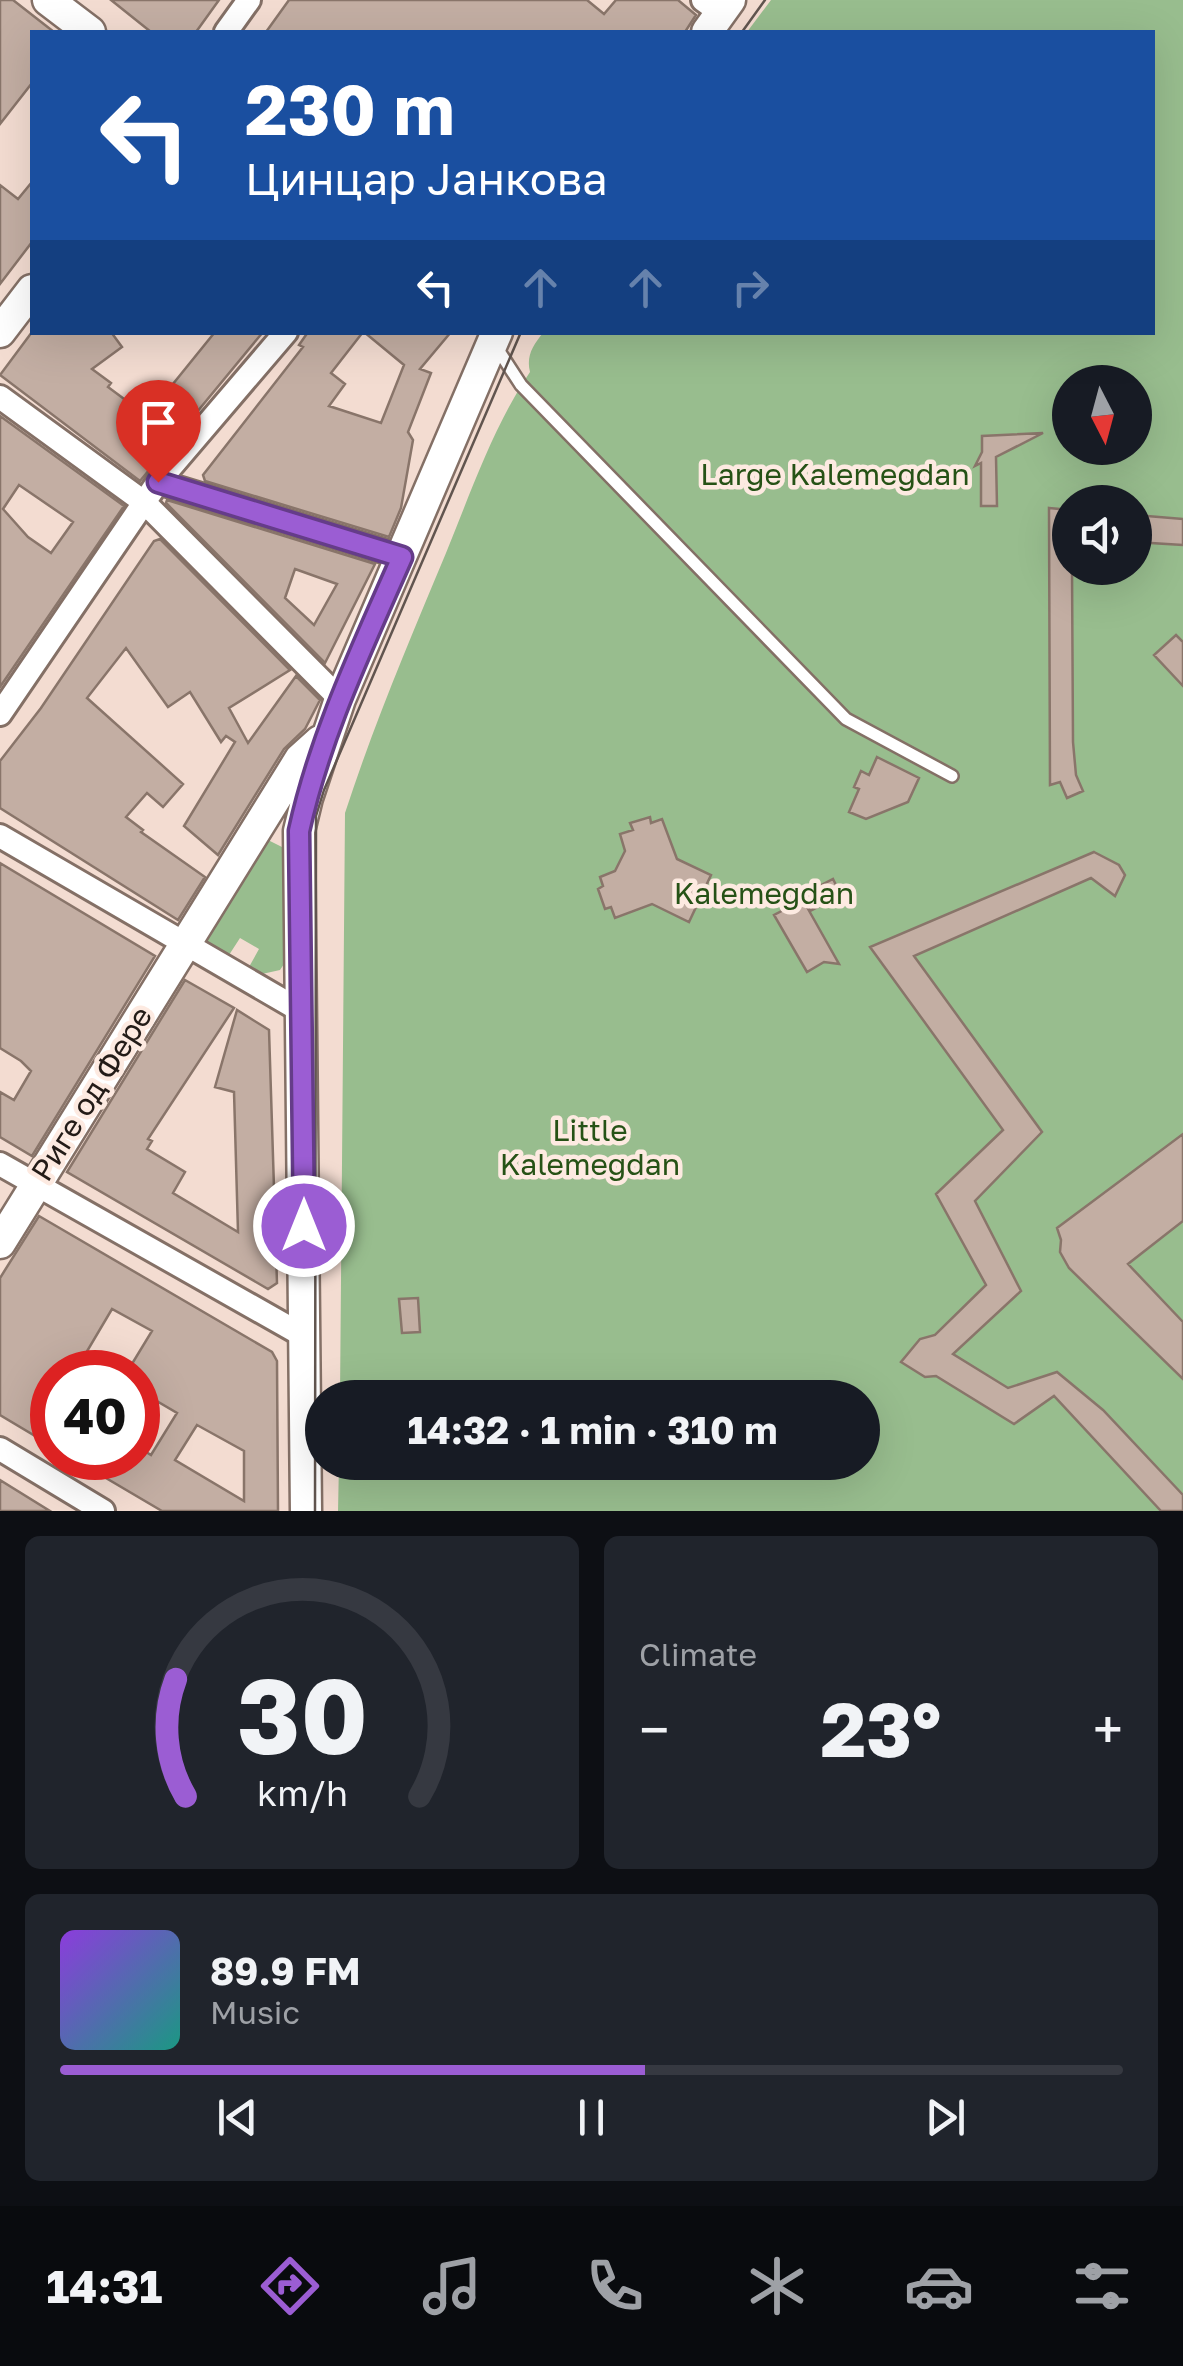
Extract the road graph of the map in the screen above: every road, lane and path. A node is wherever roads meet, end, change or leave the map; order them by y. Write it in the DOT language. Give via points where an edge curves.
graph roads {
  1 [pos="249,0"];
  2 [pos="52,1"];
  3 [pos="88,30"];
  4 [pos="227,30"];
  5 [pos="30,293"];
  6 [pos="0,332"];
  7 [pos="283,335"];
  8 [pos="490,335"];
  9 [pos="0,397"];
  10 [pos="158,482"];
  11 [pos="145,503"];
  12 [pos="402,557"];
  13 [pos="340,699"];
  14 [pos="0,714"];
  15 [pos="327,737"];
  16 [pos="952,776"];
  17 [pos="0,836"];
  18 [pos="184,946"];
  19 [pos="301,1012"];
  20 [pos="0,1164"];
  21 [pos="35,1186"];
  22 [pos="0,1243"];
  23 [pos="304,1336"];
  24 [pos="0,1449"];
  25 [pos="102,1511"];
  26 [pos="306,1511"];
  1 -- 4 [label="street"];
  2 -- 3 [label="street"];
  5 -- 6 [label="street"];
  7 -- 10 [label="street"];
  8 -- 12 [label="street"];
  8 -- 16 [label="lane" via="522,385 846,719"];
  9 -- 11 [label="street"];
  10 -- 11 [label="street"];
  10 -- 12 [label="street"];
  11 -- 13 [label="street"];
  11 -- 14 [label="street"];
  12 -- 13 [label="street"];
  13 -- 15 [label="street"];
  15 -- 18 [label="street, Риге од Фере" via="300,759"];
  15 -- 19 [label="street" via="299,831"];
  17 -- 18 [label="street"];
  18 -- 19 [label="street"];
  18 -- 21 [label="street, Риге од Фере"];
  19 -- 23 [label="street"];
  20 -- 21 [label="street"];
  21 -- 22 [label="street, Риге од Фере"];
  21 -- 23 [label="street"];
  23 -- 26 [label="street"];
  24 -- 25 [label="street"];
}
